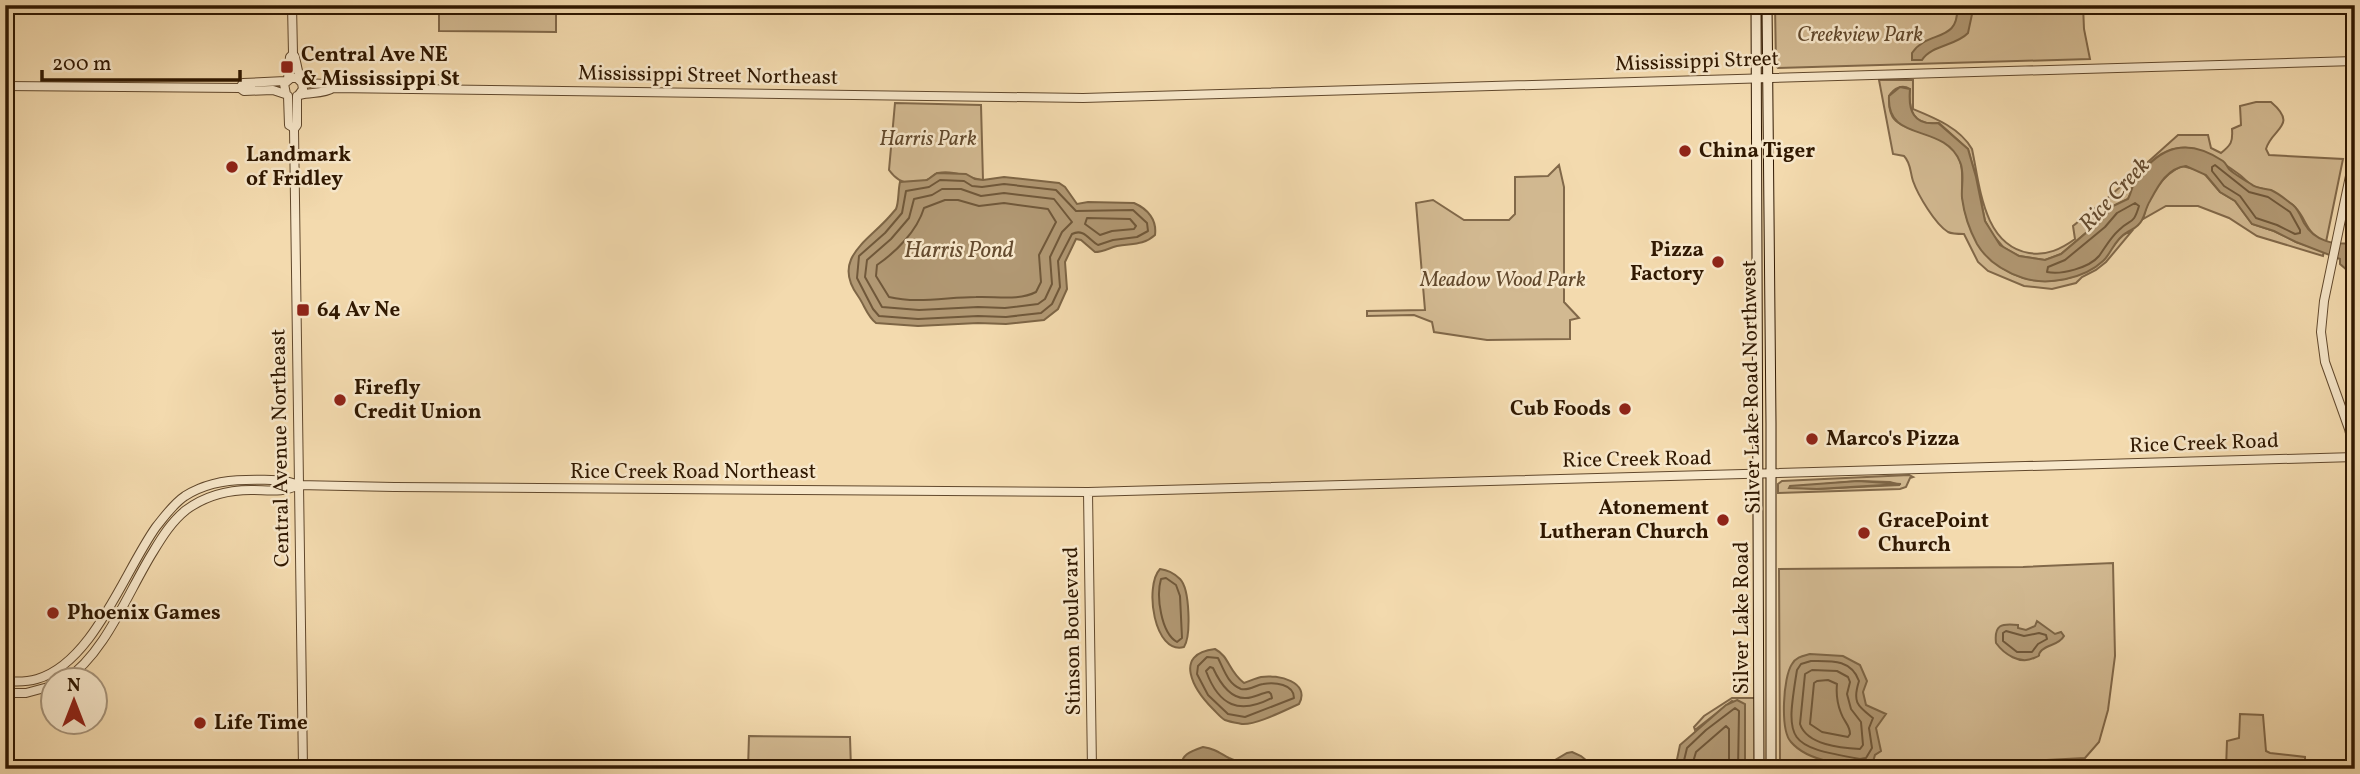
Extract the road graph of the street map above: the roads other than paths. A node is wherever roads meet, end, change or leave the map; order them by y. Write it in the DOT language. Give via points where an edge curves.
graph roads {
  1 [pos="292,5"];
  2 [pos="1756,5"];
  3 [pos="1767,5"];
  4 [pos="293,54"];
  5 [pos="2355,61"];
  6 [pos="1768,77"];
  7 [pos="1756,78"];
  8 [pos="287,80"];
  9 [pos="301,81"];
  10 [pos="5,86"];
  11 [pos="240,88"];
  12 [pos="333,89"];
  13 [pos="293,95"];
  14 [pos="1083,98"];
  15 [pos="2355,152"];
  16 [pos="2355,456"];
  17 [pos="1759,474"];
  18 [pos="1771,474"];
  19 [pos="298,485"];
  20 [pos="1088,492"];
  21 [pos="81,666"];
  22 [pos="5,681"];
  23 [pos="38,690"];
  24 [pos="5,693"];
  25 [pos="303,769"];
  26 [pos="1093,769"];
  27 [pos="1759,769"];
  28 [pos="1771,769"];
  1 -- 4 [label="street"];
  2 -- 7 [label="main road, Silver Lake Road"];
  3 -- 6 [label="main road, Silver Lake Road Northwest"];
  4 -- 8 [label="street"];
  4 -- 9 [label="street"];
  5 -- 6 [label="street, Mississippi Street"];
  6 -- 7 [label="street, Mississippi Street"];
  6 -- 18 [label="main road, Silver Lake Road Northwest"];
  7 -- 14 [label="street, Mississippi Street"];
  7 -- 17 [label="main road, Silver Lake Road"];
  8 -- 9 [label="street"];
  8 -- 11 [label="street, Mississippi Street Northeast" via="243,83"];
  8 -- 13 [label="street" via="283,87"];
  9 -- 12 [label="street, Mississippi Street Northeast" via="328,84"];
  9 -- 13 [label="street" via="303,89"];
  10 -- 11 [label="street, Mississippi Street Northeast"];
  11 -- 13 [label="street, Mississippi Street Northeast"];
  12 -- 13 [label="street, Mississippi Street Northeast"];
  12 -- 14 [label="street, Mississippi Street Northeast"];
  13 -- 19 [label="street, Central Avenue Northeast" via="289,125 294,128"];
  15 -- 16 [label="street" via="2323,312 2322,344"];
  16 -- 18 [label="street, Rice Creek Road"];
  17 -- 18 [label="street, Rice Creek Road"];
  17 -- 20 [label="street, Rice Creek Road"];
  17 -- 27 [label="main road, Silver Lake Road"];
  18 -- 28 [label="main road, Silver Lake Road Northwest"];
  19 -- 20 [label="street, Rice Creek Road Northeast"];
  19 -- 21 [label="street, Rice Creek Road Northeast" via="288,491 229,492 200,500 179,516"];
  19 -- 22 [label="street, Rice Creek Road Northeast" via="231,480 204,486 179,500 149,537 94,631 69,660 36,679"];
  19 -- 25 [label="street, Central Avenue Northeast"];
  20 -- 26 [label="street, Stinson Boulevard"];
  23 -- 24 [label="street"];
}
